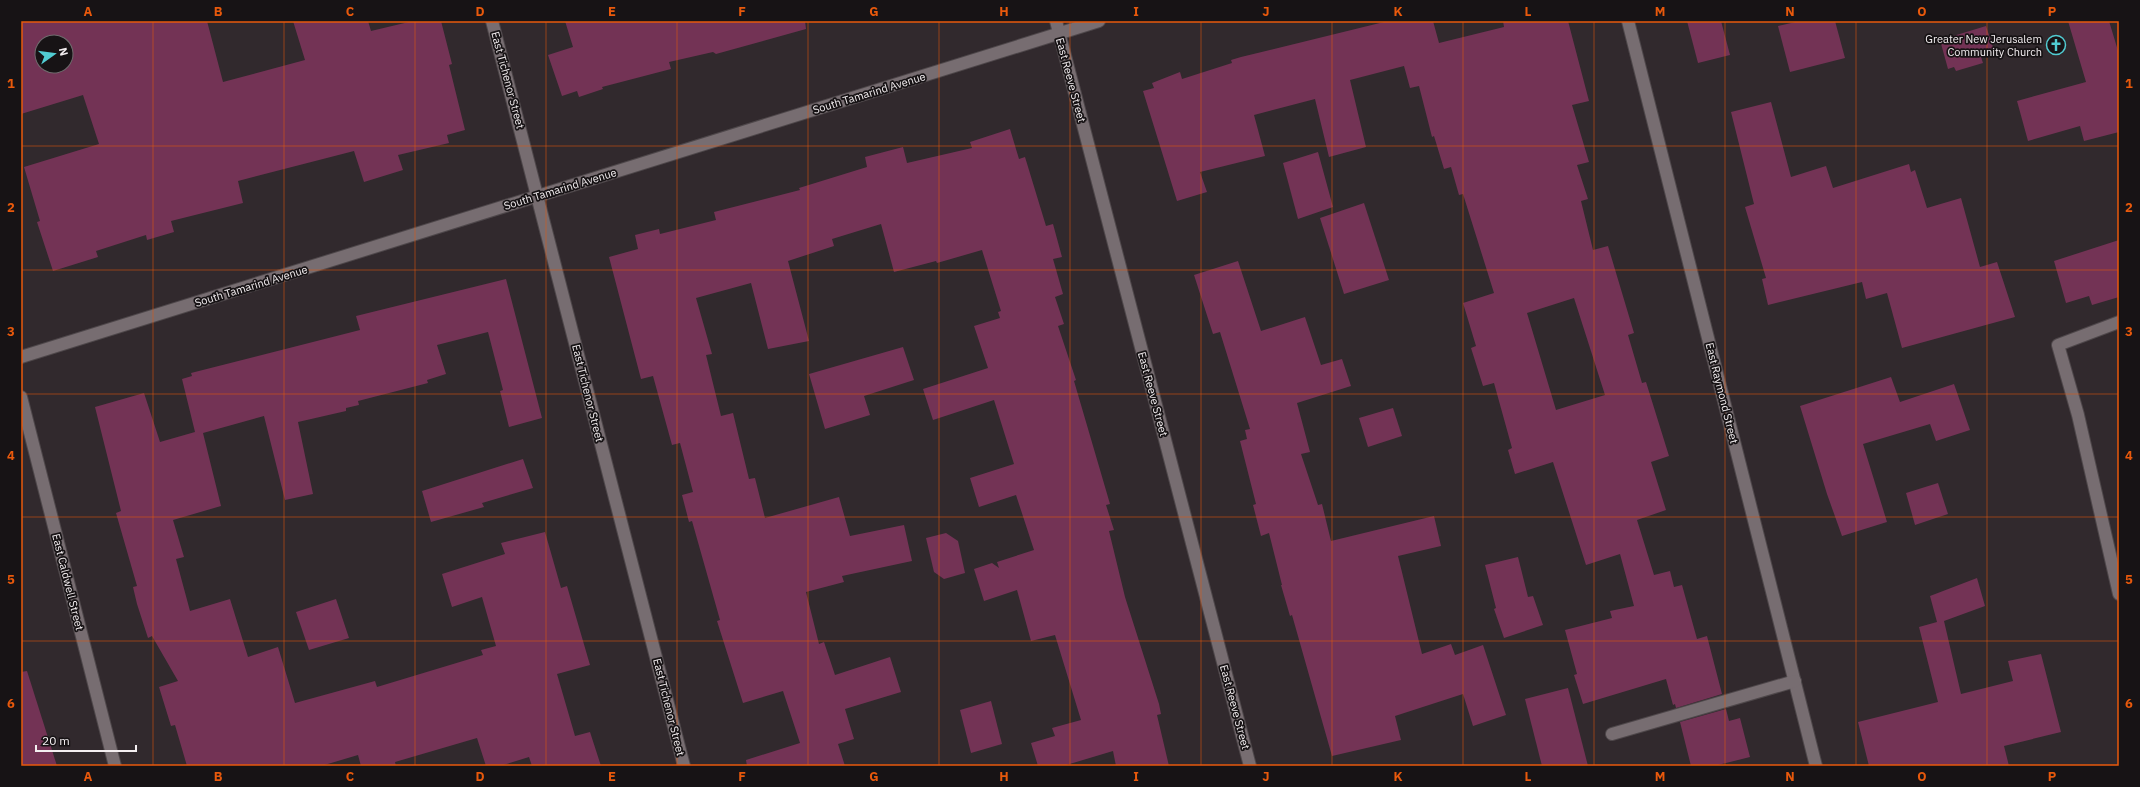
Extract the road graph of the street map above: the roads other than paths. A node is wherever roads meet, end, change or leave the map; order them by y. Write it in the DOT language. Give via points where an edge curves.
graph roads {
  1 [pos="492,21"];
  2 [pos="1056,21"];
  3 [pos="1099,21"];
  4 [pos="1628,21"];
  5 [pos="1059,34"];
  6 [pos="538,196"];
  7 [pos="2119,322"];
  8 [pos="21,357"];
  9 [pos="21,397"];
  10 [pos="2119,594"];
  11 [pos="1794,680"];
  12 [pos="1612,734"];
  13 [pos="115,766"];
  14 [pos="684,766"];
  15 [pos="1250,766"];
  16 [pos="1816,766"];
  1 -- 6 [label="street, East Tichenor Street"];
  2 -- 5 [label="street, East Reeve Street"];
  3 -- 5 [label="street, South Tamarind Avenue"];
  4 -- 11 [label="street, East Raymond Street"];
  5 -- 6 [label="street, South Tamarind Avenue"];
  5 -- 15 [label="street, East Reeve Street"];
  6 -- 8 [label="street, South Tamarind Avenue"];
  6 -- 14 [label="street, East Tichenor Street"];
  7 -- 10 [label="street" via="2058,345 2078,415"];
  9 -- 13 [label="street, East Caldwell Street"];
  11 -- 12 [label="street"];
  11 -- 16 [label="street, East Raymond Street"];
}
